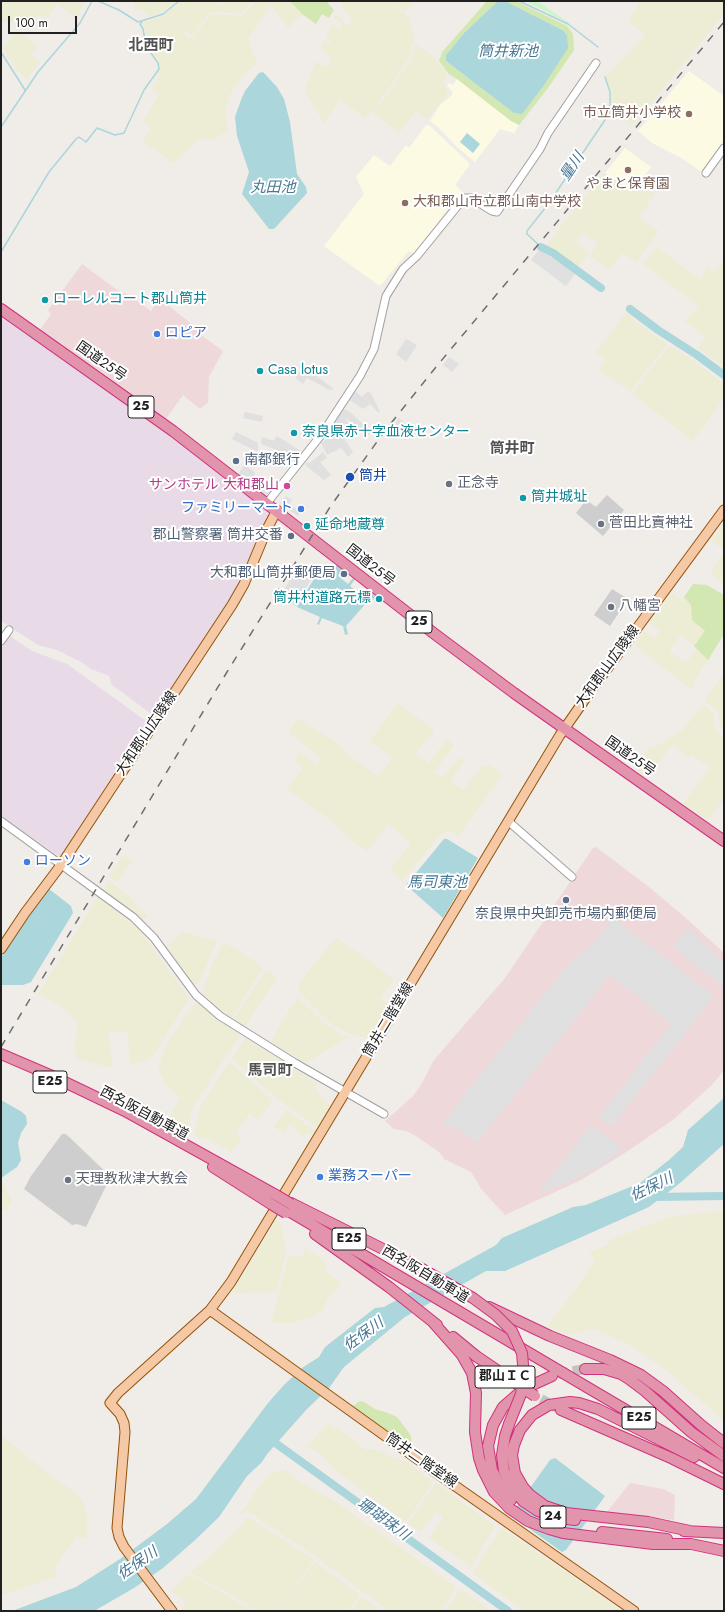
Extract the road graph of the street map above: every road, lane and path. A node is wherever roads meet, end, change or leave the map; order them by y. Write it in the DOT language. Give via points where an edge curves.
graph roads {
  1 [pos="596,63"];
  2 [pos="724,148"];
  3 [pos="706,173"];
  4 [pos="1,309"];
  5 [pos="267,503"];
  6 [pos="277,510"];
  7 [pos="724,510"];
  8 [pos="9,630"];
  9 [pos="1,641"];
  10 [pos="564,728"];
  11 [pos="1,821"];
  12 [pos="508,821"];
  13 [pos="724,841"];
  14 [pos="60,865"];
  15 [pos="572,877"];
  16 [pos="1,949"];
  17 [pos="1,1054"];
  18 [pos="1,1061"];
  19 [pos="15,1064"];
  20 [pos="345,1093"];
  21 [pos="384,1114"];
  22 [pos="196,1153"];
  23 [pos="273,1200"];
  24 [pos="289,1208"];
  25 [pos="473,1298"];
  26 [pos="210,1310"];
  27 [pos="432,1321"];
  28 [pos="555,1369"];
  29 [pos="585,1369"];
  30 [pos="538,1397"];
  31 [pos="561,1410"];
  32 [pos="724,1443"];
  33 [pos="724,1456"];
  34 [pos="724,1460"];
  35 [pos="724,1468"];
  36 [pos="724,1472"];
  37 [pos="724,1484"];
  38 [pos="510,1491"];
  39 [pos="602,1528"];
  40 [pos="724,1533"];
  41 [pos="720,1550"];
  42 [pos="172,1611"];
  43 [pos="633,1611"];
  1 -- 5 [label="street" via="497,212 471,198 464,198 417,256 403,269 386,296 376,342 360,376 322,434"];
  2 -- 3 [label="street"];
  4 -- 5 [label="highway, 国道25号 / 25" via="173,431"];
  5 -- 6 [label="highway, 国道25号 / 25"];
  6 -- 10 [label="highway, 国道25号 / 25" via="436,635"];
  6 -- 14 [label="main road, 大和郡山広陵線" via="232,606"];
  7 -- 10 [label="main road, 大和郡山広陵線"];
  8 -- 9 [label="street"];
  10 -- 12 [label="main road, 筒井二階堂線"];
  10 -- 13 [label="highway, 国道25号 / 25"];
  11 -- 14 [label="street"];
  12 -- 15 [label="street"];
  12 -- 20 [label="main road, 筒井二階堂線"];
  14 -- 16 [label="main road, 大和郡山広陵線"];
  14 -- 20 [label="street" via="145,928 196,995 220,1016"];
  17 -- 19 [label="highway, 西名阪自動車道 / E25"];
  18 -- 19 [label="highway, 西名阪自動車道 / E25"];
  19 -- 22 [label="highway, 西名阪自動車道 / E25" via="86,1095"];
  20 -- 21 [label="street"];
  20 -- 26 [label="main road, 筒井二階堂線" via="231,1282"];
  22 -- 23 [label="highway, 西名阪自動車道 / E25"];
  22 -- 23 [label="highway, 西名阪自動車道 / E25" via="214,1167"];
  23 -- 24 [label="highway, 西名阪自動車道 / E25"];
  24 -- 25 [label="highway, bridge" via="417,1266"];
  24 -- 27 [label="highway"];
  24 -- 28 [label="highway, 西名阪自動車道 / E25, bridge" via="509,1337"];
  25 -- 32 [label="highway, bridge" via="536,1330 626,1367 652,1383"];
  25 -- 38 [label="highway, bridge" via="505,1323 522,1353 523,1384 505,1436 502,1455"];
  26 -- 42 [label="main road, 筒井二階堂線" via="110,1403 120,1414 125,1432 118,1537"];
  26 -- 43 [label="main road, 筒井二階堂線"];
  27 -- 30 [label="highway, 郡山ＩＣ, bridge" via="476,1356"];
  27 -- 38 [label="highway" via="468,1365 476,1393 476,1448 482,1470 494,1492"];
  28 -- 34 [label="highway, 西名阪自動車道 / E25"];
  28 -- 35 [label="highway, 西名阪自動車道 / E25"];
  28 -- 38 [label="highway" via="503,1407 493,1425 488,1446 489,1458 496,1480"];
  29 -- 33 [label="highway" via="608,1370 629,1379 691,1432"];
  31 -- 37 [label="highway"];
  36 -- 38 [label="highway" via="598,1410 570,1402 549,1405 540,1410 532,1415 520,1430 512,1455"];
  38 -- 39 [label="highway" via="529,1494 550,1508 577,1514"];
  38 -- 39 [label="highway" via="520,1508 537,1518 564,1526"];
  39 -- 40 [label="highway"];
  39 -- 41 [label="highway"];
}
